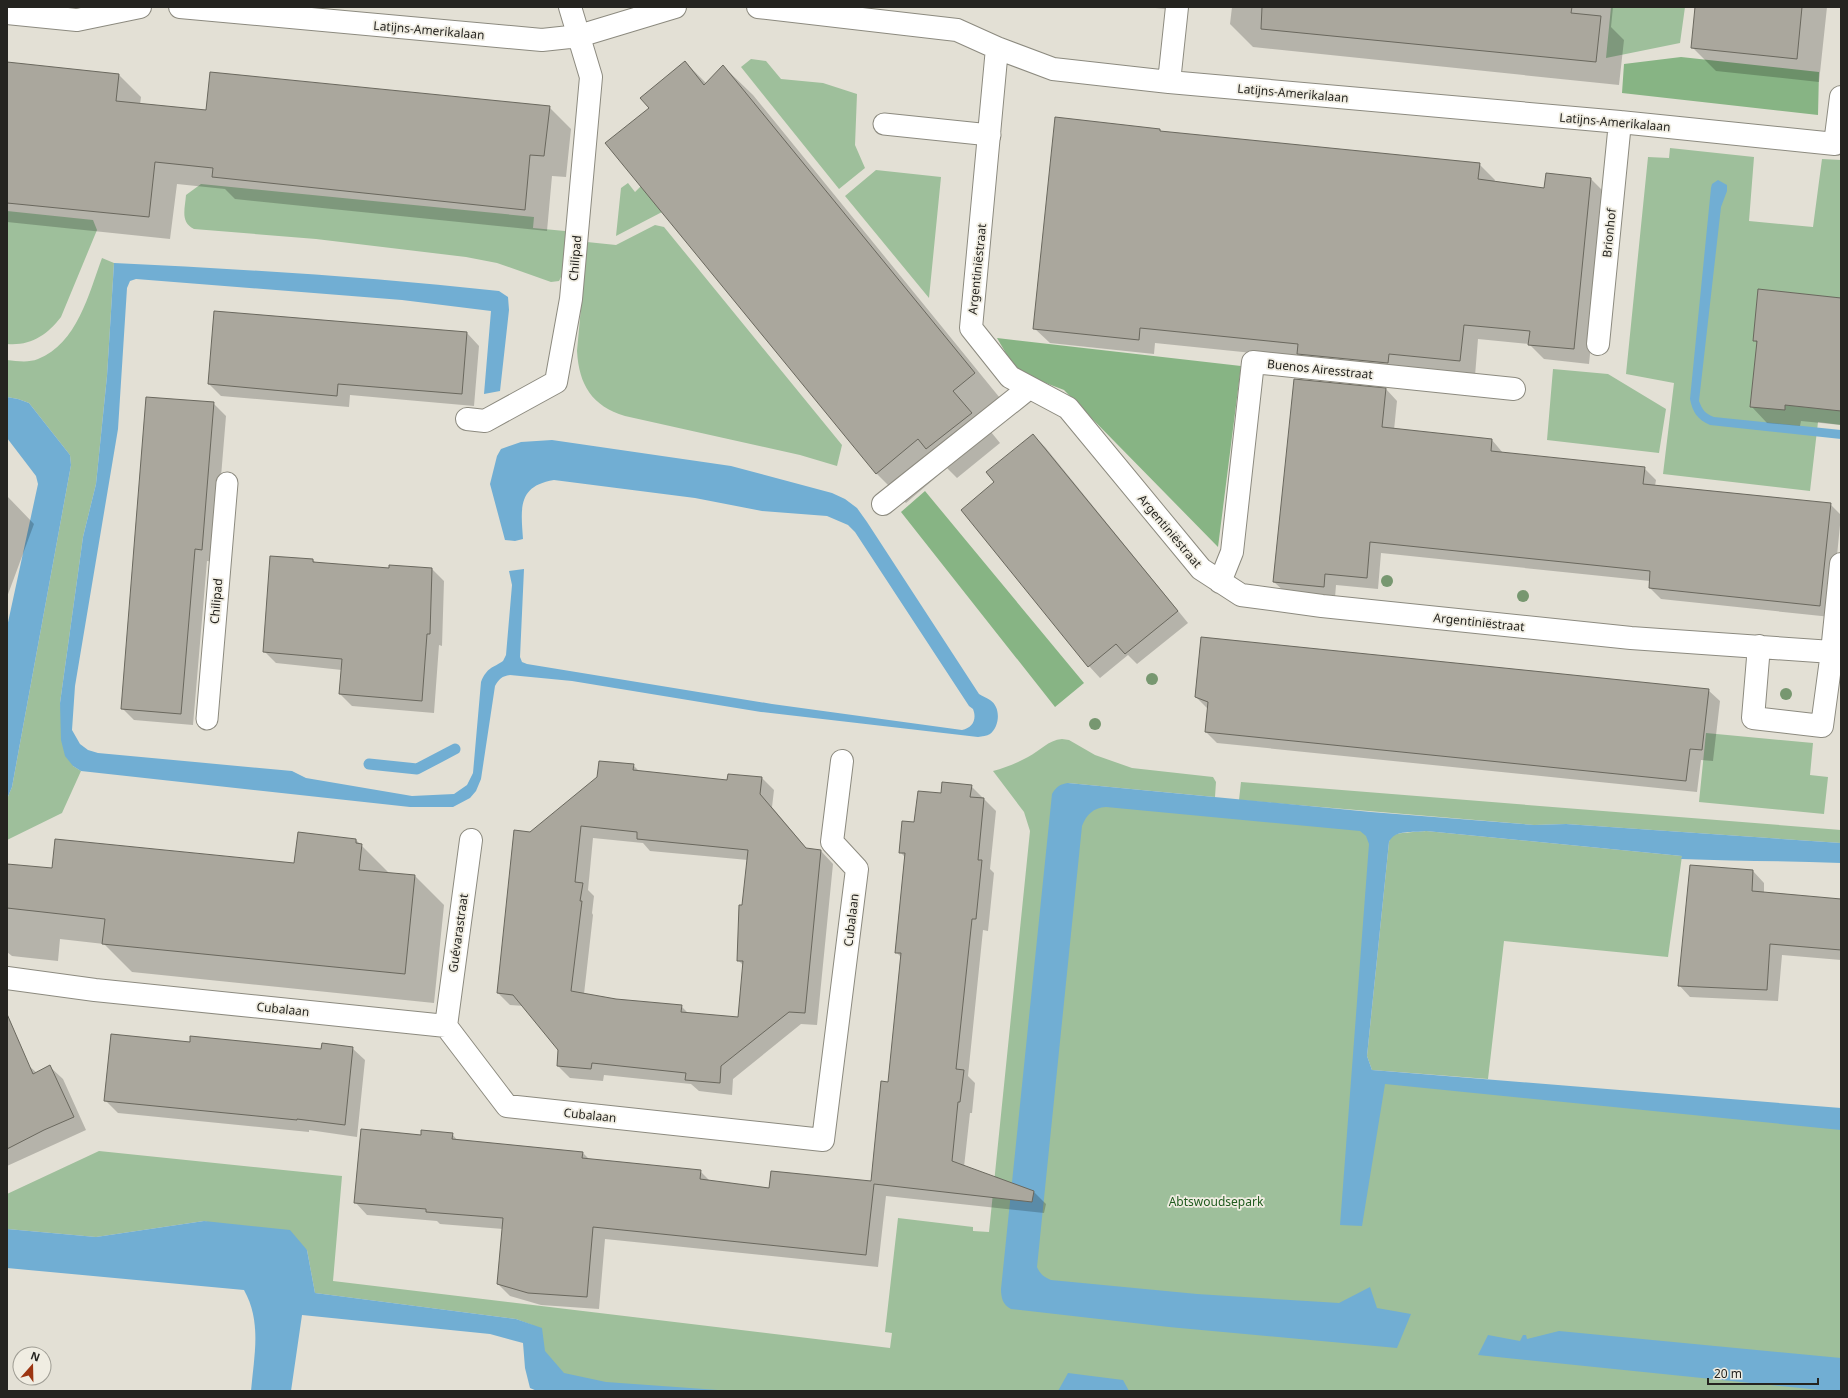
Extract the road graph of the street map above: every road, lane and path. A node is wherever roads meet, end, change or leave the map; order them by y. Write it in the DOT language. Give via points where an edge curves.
graph roads {
  1 [pos="140,7"];
  2 [pos="180,7"];
  3 [pos="570,7"];
  4 [pos="675,7"];
  5 [pos="758,7"];
  6 [pos="1177,7"];
  7 [pos="7,13"];
  8 [pos="579,36"];
  9 [pos="997,48"];
  10 [pos="1169,82"];
  11 [pos="1841,97"];
  12 [pos="1620,122"];
  13 [pos="884,124"];
  14 [pos="990,135"];
  15 [pos="1598,344"];
  16 [pos="1029,388"];
  17 [pos="1514,389"];
  18 [pos="467,419"];
  19 [pos="227,483"];
  20 [pos="884,504"];
  21 [pos="1841,564"];
  22 [pos="1220,582"];
  23 [pos="1759,646"];
  24 [pos="1832,652"];
  25 [pos="206,719"];
  26 [pos="842,761"];
  27 [pos="471,840"];
  28 [pos="7,978"];
  29 [pos="446,1026"];
  1 -- 7 [label="street" via="77,20"];
  2 -- 8 [label="street, Latijns-Amerikalaan" via="542,40"];
  3 -- 8 [label="street"];
  4 -- 8 [label="street, Latijns-Amerikalaan"];
  5 -- 9 [label="street, Latijns-Amerikalaan" via="957,30"];
  6 -- 10 [label="street"];
  8 -- 18 [label="street, Chilipad" via="591,78 571,299 556,382 485,421"];
  9 -- 10 [label="street, Latijns-Amerikalaan" via="1053,69"];
  9 -- 14 [label="street, Argentiniëstraat"];
  10 -- 12 [label="street, Latijns-Amerikalaan"];
  11 -- 12 [label="street, Latijns-Amerikalaan" via="1835,144"];
  12 -- 15 [label="street, Brionhof"];
  13 -- 14 [label="lane"];
  14 -- 16 [label="street, Argentiniëstraat" via="971,328 1010,377"];
  16 -- 20 [label="street"];
  16 -- 22 [label="street, Argentiniëstraat" via="1068,408 1201,569"];
  17 -- 22 [label="street, Buenos Airesstraat" via="1253,362 1232,552"];
  19 -- 25 [label="lane, Chilipad"];
  21 -- 24 [label="street"];
  22 -- 23 [label="street, Argentiniëstraat" via="1241,595 1322,606 1631,638"];
  23 -- 24 [label="street, Argentiniëstraat"];
  23 -- 24 [label="street" via="1753,718 1822,726"];
  26 -- 29 [label="street, Cubalaan" via="832,842 857,869 823,1140 507,1106"];
  27 -- 29 [label="street, Guévarastraat"];
  28 -- 29 [label="street, Cubalaan"];
}
